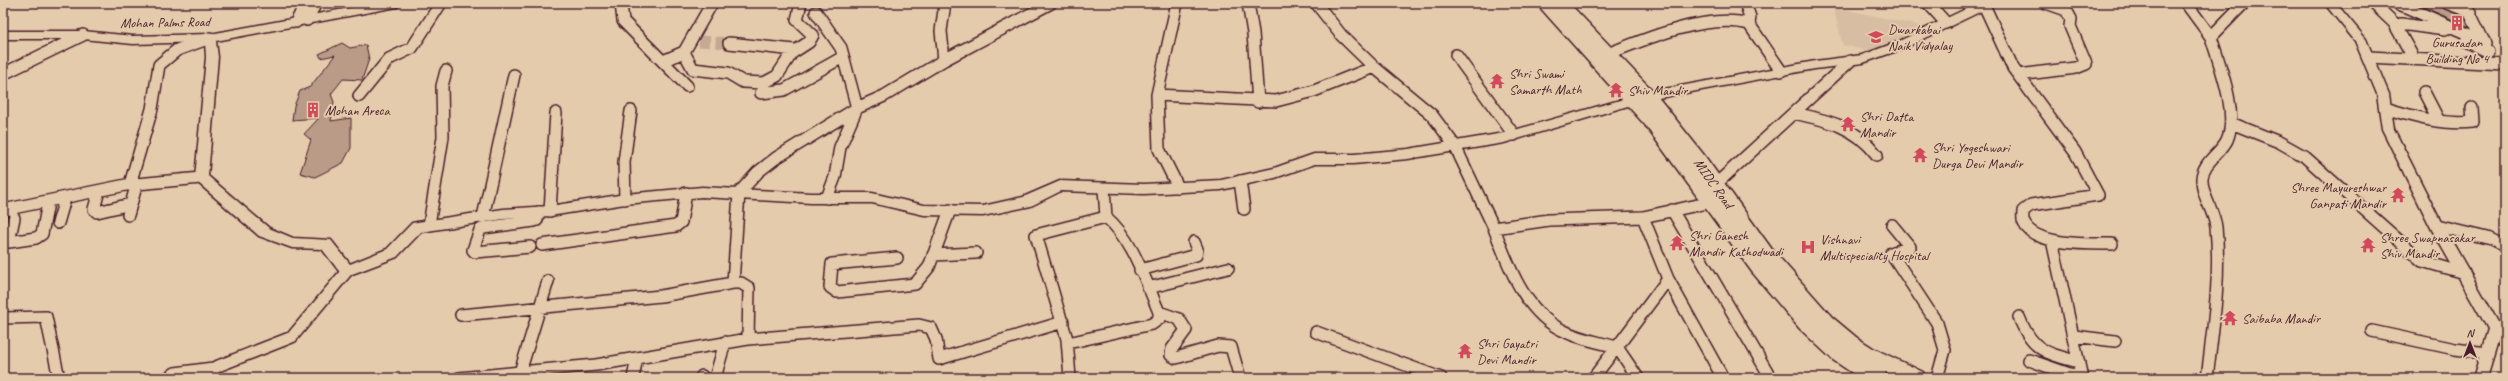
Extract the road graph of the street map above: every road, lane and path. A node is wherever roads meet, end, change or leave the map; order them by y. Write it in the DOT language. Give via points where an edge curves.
graph roads {
  1 [pos="306,3"];
  2 [pos="316,3"];
  3 [pos="397,3"];
  4 [pos="441,3"];
  5 [pos="621,3"];
  6 [pos="712,3"];
  7 [pos="801,3"];
  8 [pos="945,3"];
  9 [pos="1051,3"];
  10 [pos="1177,3"];
  11 [pos="1248,3"];
  12 [pos="1316,3"];
  13 [pos="1544,3"];
  14 [pos="1560,3"];
  15 [pos="1745,3"];
  16 [pos="1928,3"];
  17 [pos="2046,3"];
  18 [pos="2186,3"];
  19 [pos="2244,3"];
  20 [pos="2330,3"];
  21 [pos="2373,3"];
  22 [pos="2397,3"];
  23 [pos="2447,3"];
  24 [pos="2465,3"];
  25 [pos="1986,4"];
  26 [pos="816,12"];
  27 [pos="2471,12"];
  28 [pos="301,21"];
  29 [pos="1946,23"];
  30 [pos="1749,24"];
  31 [pos="2401,24"];
  32 [pos="3,35"];
  33 [pos="83,35"];
  34 [pos="2211,37"];
  35 [pos="210,38"];
  36 [pos="2484,41"];
  37 [pos="729,44"];
  38 [pos="794,50"];
  39 [pos="684,52"];
  40 [pos="2488,52"];
  41 [pos="1610,53"];
  42 [pos="1456,55"];
  43 [pos="843,57"];
  44 [pos="2369,57"];
  45 [pos="2416,59"];
  46 [pos="944,60"];
  47 [pos="663,61"];
  48 [pos="1850,61"];
  49 [pos="2492,63"];
  50 [pos="2505,64"];
  51 [pos="1374,67"];
  52 [pos="1781,71"];
  53 [pos="446,72"];
  54 [pos="3,74"];
  55 [pos="514,75"];
  56 [pos="2018,75"];
  57 [pos="687,86"];
  58 [pos="2424,92"];
  59 [pos="761,93"];
  60 [pos="1157,95"];
  61 [pos="359,96"];
  62 [pos="1641,98"];
  63 [pos="1258,102"];
  64 [pos="857,108"];
  65 [pos="2385,108"];
  66 [pos="2472,108"];
  67 [pos="631,111"];
  68 [pos="556,113"];
  69 [pos="1793,113"];
  70 [pos="2439,121"];
  71 [pos="2231,123"];
  72 [pos="1514,135"];
  73 [pos="1455,146"];
  74 [pos="1877,155"];
  75 [pos="201,178"];
  76 [pos="1240,181"];
  77 [pos="133,184"];
  78 [pos="1715,185"];
  79 [pos="1178,187"];
  80 [pos="1104,189"];
  81 [pos="99,191"];
  82 [pos="686,193"];
  83 [pos="738,194"];
  84 [pos="827,198"];
  85 [pos="65,199"];
  86 [pos="625,199"];
  87 [pos="1717,201"];
  88 [pos="131,204"];
  89 [pos="48,205"];
  90 [pos="1244,209"];
  91 [pos="3,210"];
  92 [pos="950,210"];
  93 [pos="1672,210"];
  94 [pos="544,212"];
  95 [pos="128,216"];
  96 [pos="483,217"];
  97 [pos="1106,217"];
  98 [pos="1643,217"];
  99 [pos="58,223"];
  100 [pos="429,225"];
  101 [pos="1892,225"];
  102 [pos="2437,226"];
  103 [pos="1494,228"];
  104 [pos="2052,240"];
  105 [pos="1194,242"];
  106 [pos="2112,244"];
  107 [pos="542,245"];
  108 [pos="2505,246"];
  109 [pos="530,247"];
  110 [pos="976,253"];
  111 [pos="933,256"];
  112 [pos="897,258"];
  113 [pos="1228,268"];
  114 [pos="1140,270"];
  115 [pos="347,271"];
  116 [pos="2464,273"];
  117 [pos="1668,278"];
  118 [pos="548,281"];
  119 [pos="733,283"];
  120 [pos="1148,288"];
  121 [pos="540,308"];
  122 [pos="1159,312"];
  123 [pos="461,315"];
  124 [pos="2019,317"];
  125 [pos="3,318"];
  126 [pos="1063,322"];
  127 [pos="2372,331"];
  128 [pos="1316,332"];
  129 [pos="2074,336"];
  130 [pos="748,339"];
  131 [pos="2115,341"];
  132 [pos="726,342"];
  133 [pos="1068,343"];
  134 [pos="1617,347"];
  135 [pos="2487,353"];
  136 [pos="637,358"];
  137 [pos="2029,360"];
  138 [pos="2079,362"];
  139 [pos="214,373"];
  140 [pos="528,374"];
  141 [pos="562,374"];
  142 [pos="59,378"];
  143 [pos="168,378"];
  144 [pos="459,378"];
  145 [pos="633,378"];
  146 [pos="715,378"];
  147 [pos="1070,378"];
  148 [pos="1240,378"];
  149 [pos="1441,378"];
  150 [pos="1593,378"];
  151 [pos="1638,378"];
  152 [pos="1723,378"];
  153 [pos="1771,378"];
  154 [pos="1878,378"];
  155 [pos="1916,378"];
  156 [pos="1937,378"];
  157 [pos="2082,378"];
  158 [pos="2207,378"];
  159 [pos="2480,378"];
  1 -- 28 [label="street"];
  2 -- 28 [label="street"];
  3 -- 28 [label="street, Mohan Palms Road"];
  4 -- 61 [label="street" via="412,48 389,59"];
  5 -- 47 [label="street" via="623,21"];
  6 -- 39 [label="street" via="695,41"];
  7 -- 38 [label="street" via="797,20 808,28 812,35 809,42"];
  8 -- 46 [label="street" via="941,31"];
  9 -- 46 [label="street"];
  10 -- 60 [label="street"];
  11 -- 63 [label="street" via="1254,33"];
  12 -- 51 [label="street" via="1341,35"];
  13 -- 62 [label="main road, MIDC Road"];
  14 -- 41 [label="main road, MIDC Road"];
  15 -- 30 [label="street" via="1750,17"];
  16 -- 29 [label="street"];
  17 -- 56 [label="street" via="2062,6 2066,10 2086,64 2076,68"];
  18 -- 34 [label="street"];
  19 -- 34 [label="street"];
  20 -- 44 [label="street" via="2360,39"];
  21 -- 45 [label="street" via="2394,23"];
  22 -- 36 [label="street"];
  23 -- 27 [label="street"];
  24 -- 27 [label="street"];
  25 -- 29 [label="street"];
  25 -- 56 [label="street" via="1999,41"];
  26 -- 43 [label="street" via="841,48"];
  27 -- 36 [label="street"];
  28 -- 35 [label="street, Mohan Palms Road"];
  29 -- 48 [label="street" via="1901,45"];
  30 -- 41 [label="street" via="1735,22 1680,30 1637,42"];
  30 -- 52 [label="street"];
  31 -- 40 [label="street" via="2442,28"];
  32 -- 33 [label="street, Mohan Palms Road"];
  33 -- 35 [label="street, Mohan Palms Road" via="133,40"];
  33 -- 54 [label="street"];
  34 -- 71 [label="street"];
  35 -- 75 [label="street" via="212,57"];
  35 -- 77 [label="street" via="177,50 158,65 152,109"];
  36 -- 40 [label="street"];
  37 -- 38 [label="street"];
  38 -- 39 [label="street" via="777,76 771,81 761,83 739,81 732,75 693,69"];
  39 -- 47 [label="street"];
  40 -- 49 [label="street"];
  41 -- 62 [label="main road, MIDC Road"];
  42 -- 72 [label="street"];
  43 -- 59 [label="street" via="784,90"];
  43 -- 64 [label="street"];
  44 -- 45 [label="street"];
  44 -- 65 [label="street" via="2383,94"];
  45 -- 49 [label="street"];
  46 -- 64 [label="street" via="914,79"];
  47 -- 57 [label="street"];
  48 -- 52 [label="street"];
  48 -- 69 [label="street"];
  49 -- 50 [label="street"];
  51 -- 63 [label="street" via="1291,99"];
  51 -- 73 [label="street" via="1432,115"];
  52 -- 62 [label="street"];
  53 -- 100 [label="street" via="442,86 444,137"];
  55 -- 96 [label="street"];
  56 -- 104 [label="street" via="2073,148 2098,195 2026,207 2022,215 2027,225 2040,238"];
  58 -- 70 [label="street"];
  60 -- 63 [label="street"];
  60 -- 79 [label="street" via="1159,149"];
  62 -- 72 [label="street"];
  62 -- 78 [label="main road, MIDC Road"];
  62 -- 87 [label="main road, MIDC Road" via="1683,163"];
  64 -- 83 [label="street" via="776,158 758,172"];
  64 -- 84 [label="street" via="840,147 835,177"];
  65 -- 70 [label="street" via="2422,119"];
  65 -- 102 [label="street" via="2388,129"];
  66 -- 70 [label="street" via="2473,122"];
  67 -- 86 [label="street" via="624,162"];
  68 -- 94 [label="street"];
  69 -- 74 [label="street" via="1853,130 1866,139"];
  69 -- 78 [label="street"];
  71 -- 116 [label="street" via="2279,142 2304,156 2422,261"];
  71 -- 158 [label="street" via="2232,131 2223,149 2206,168 2202,177 2214,214 2218,254 2217,298"];
  72 -- 73 [label="street"];
  73 -- 76 [label="street" via="1354,159 1314,159 1275,173"];
  73 -- 103 [label="street"];
  75 -- 77 [label="street" via="177,178"];
  75 -- 115 [label="street" via="264,232 292,243 326,244"];
  76 -- 79 [label="street" via="1221,185"];
  76 -- 90 [label="street"];
  77 -- 81 [label="street"];
  77 -- 88 [label="street"];
  78 -- 87 [label="main road, MIDC Road"];
  79 -- 80 [label="street"];
  80 -- 92 [label="street" via="1060,186 1026,202 983,211"];
  80 -- 97 [label="street"];
  81 -- 85 [label="street"];
  81 -- 88 [label="street" via="94,210 97,212"];
  82 -- 83 [label="street"];
  82 -- 86 [label="street"];
  82 -- 107 [label="street" via="681,222 676,226"];
  83 -- 84 [label="street"];
  83 -- 119 [label="street"];
  84 -- 92 [label="street" via="872,198 924,210"];
  85 -- 89 [label="street"];
  85 -- 99 [label="street"];
  86 -- 94 [label="street"];
  87 -- 93 [label="street"];
  87 -- 154 [label="main road, MIDC Road" via="1750,258 1811,329 1847,360"];
  87 -- 155 [label="main road, MIDC Road" via="1837,332 1866,354"];
  88 -- 95 [label="street"];
  89 -- 89 [label="street" via="42,234 36,238 9,242 14,216"];
  89 -- 91 [label="street"];
  92 -- 111 [label="street"];
  93 -- 98 [label="street"];
  93 -- 153 [label="street"];
  94 -- 96 [label="street"];
  94 -- 109 [label="street" via="534,221 483,228 473,250 475,252"];
  96 -- 100 [label="street"];
  97 -- 114 [label="street" via="1113,221 1124,238"];
  97 -- 126 [label="street" via="1036,235"];
  98 -- 103 [label="street" via="1549,220"];
  98 -- 117 [label="street"];
  100 -- 115 [label="street" via="417,227 392,252"];
  101 -- 156 [label="street" via="1910,247 1891,253 1937,323 1945,350"];
  102 -- 108 [label="street" via="2491,239"];
  102 -- 116 [label="street"];
  103 -- 134 [label="street" via="1507,263 1525,297 1547,321 1579,337"];
  104 -- 106 [label="street"];
  104 -- 129 [label="street"];
  105 -- 114 [label="street" via="1196,255"];
  110 -- 111 [label="street"];
  111 -- 112 [label="street" via="925,273 915,284 837,292 830,287 832,264"];
  113 -- 120 [label="street"];
  114 -- 120 [label="street"];
  115 -- 139 [label="street" via="292,337"];
  116 -- 135 [label="street" via="2495,329"];
  117 -- 134 [label="street"];
  117 -- 152 [label="street"];
  118 -- 121 [label="street"];
  119 -- 121 [label="street" via="661,296"];
  119 -- 130 [label="street" via="741,283 749,288"];
  120 -- 122 [label="street"];
  121 -- 123 [label="street"];
  121 -- 140 [label="street"];
  122 -- 133 [label="street" via="1159,319 1152,324"];
  122 -- 148 [label="street" via="1179,318 1185,323 1186,330 1172,349 1172,355 1176,358 1218,346 1231,347"];
  124 -- 138 [label="street" via="2032,345 2046,353"];
  125 -- 142 [label="street" via="46,317"];
  126 -- 130 [label="street" via="939,359 936,339 931,328 919,326"];
  126 -- 133 [label="street"];
  127 -- 135 [label="street" via="2455,349"];
  128 -- 149 [label="street"];
  129 -- 131 [label="street"];
  129 -- 138 [label="street"];
  130 -- 132 [label="street"];
  132 -- 136 [label="street"];
  132 -- 146 [label="street"];
  133 -- 147 [label="street"];
  134 -- 150 [label="street"];
  134 -- 151 [label="street"];
  135 -- 159 [label="street"];
  136 -- 141 [label="street"];
  136 -- 145 [label="street"];
  137 -- 157 [label="street"];
  138 -- 157 [label="street"];
  139 -- 143 [label="street" via="175,373"];
  140 -- 141 [label="street"];
  140 -- 144 [label="street"];
}
